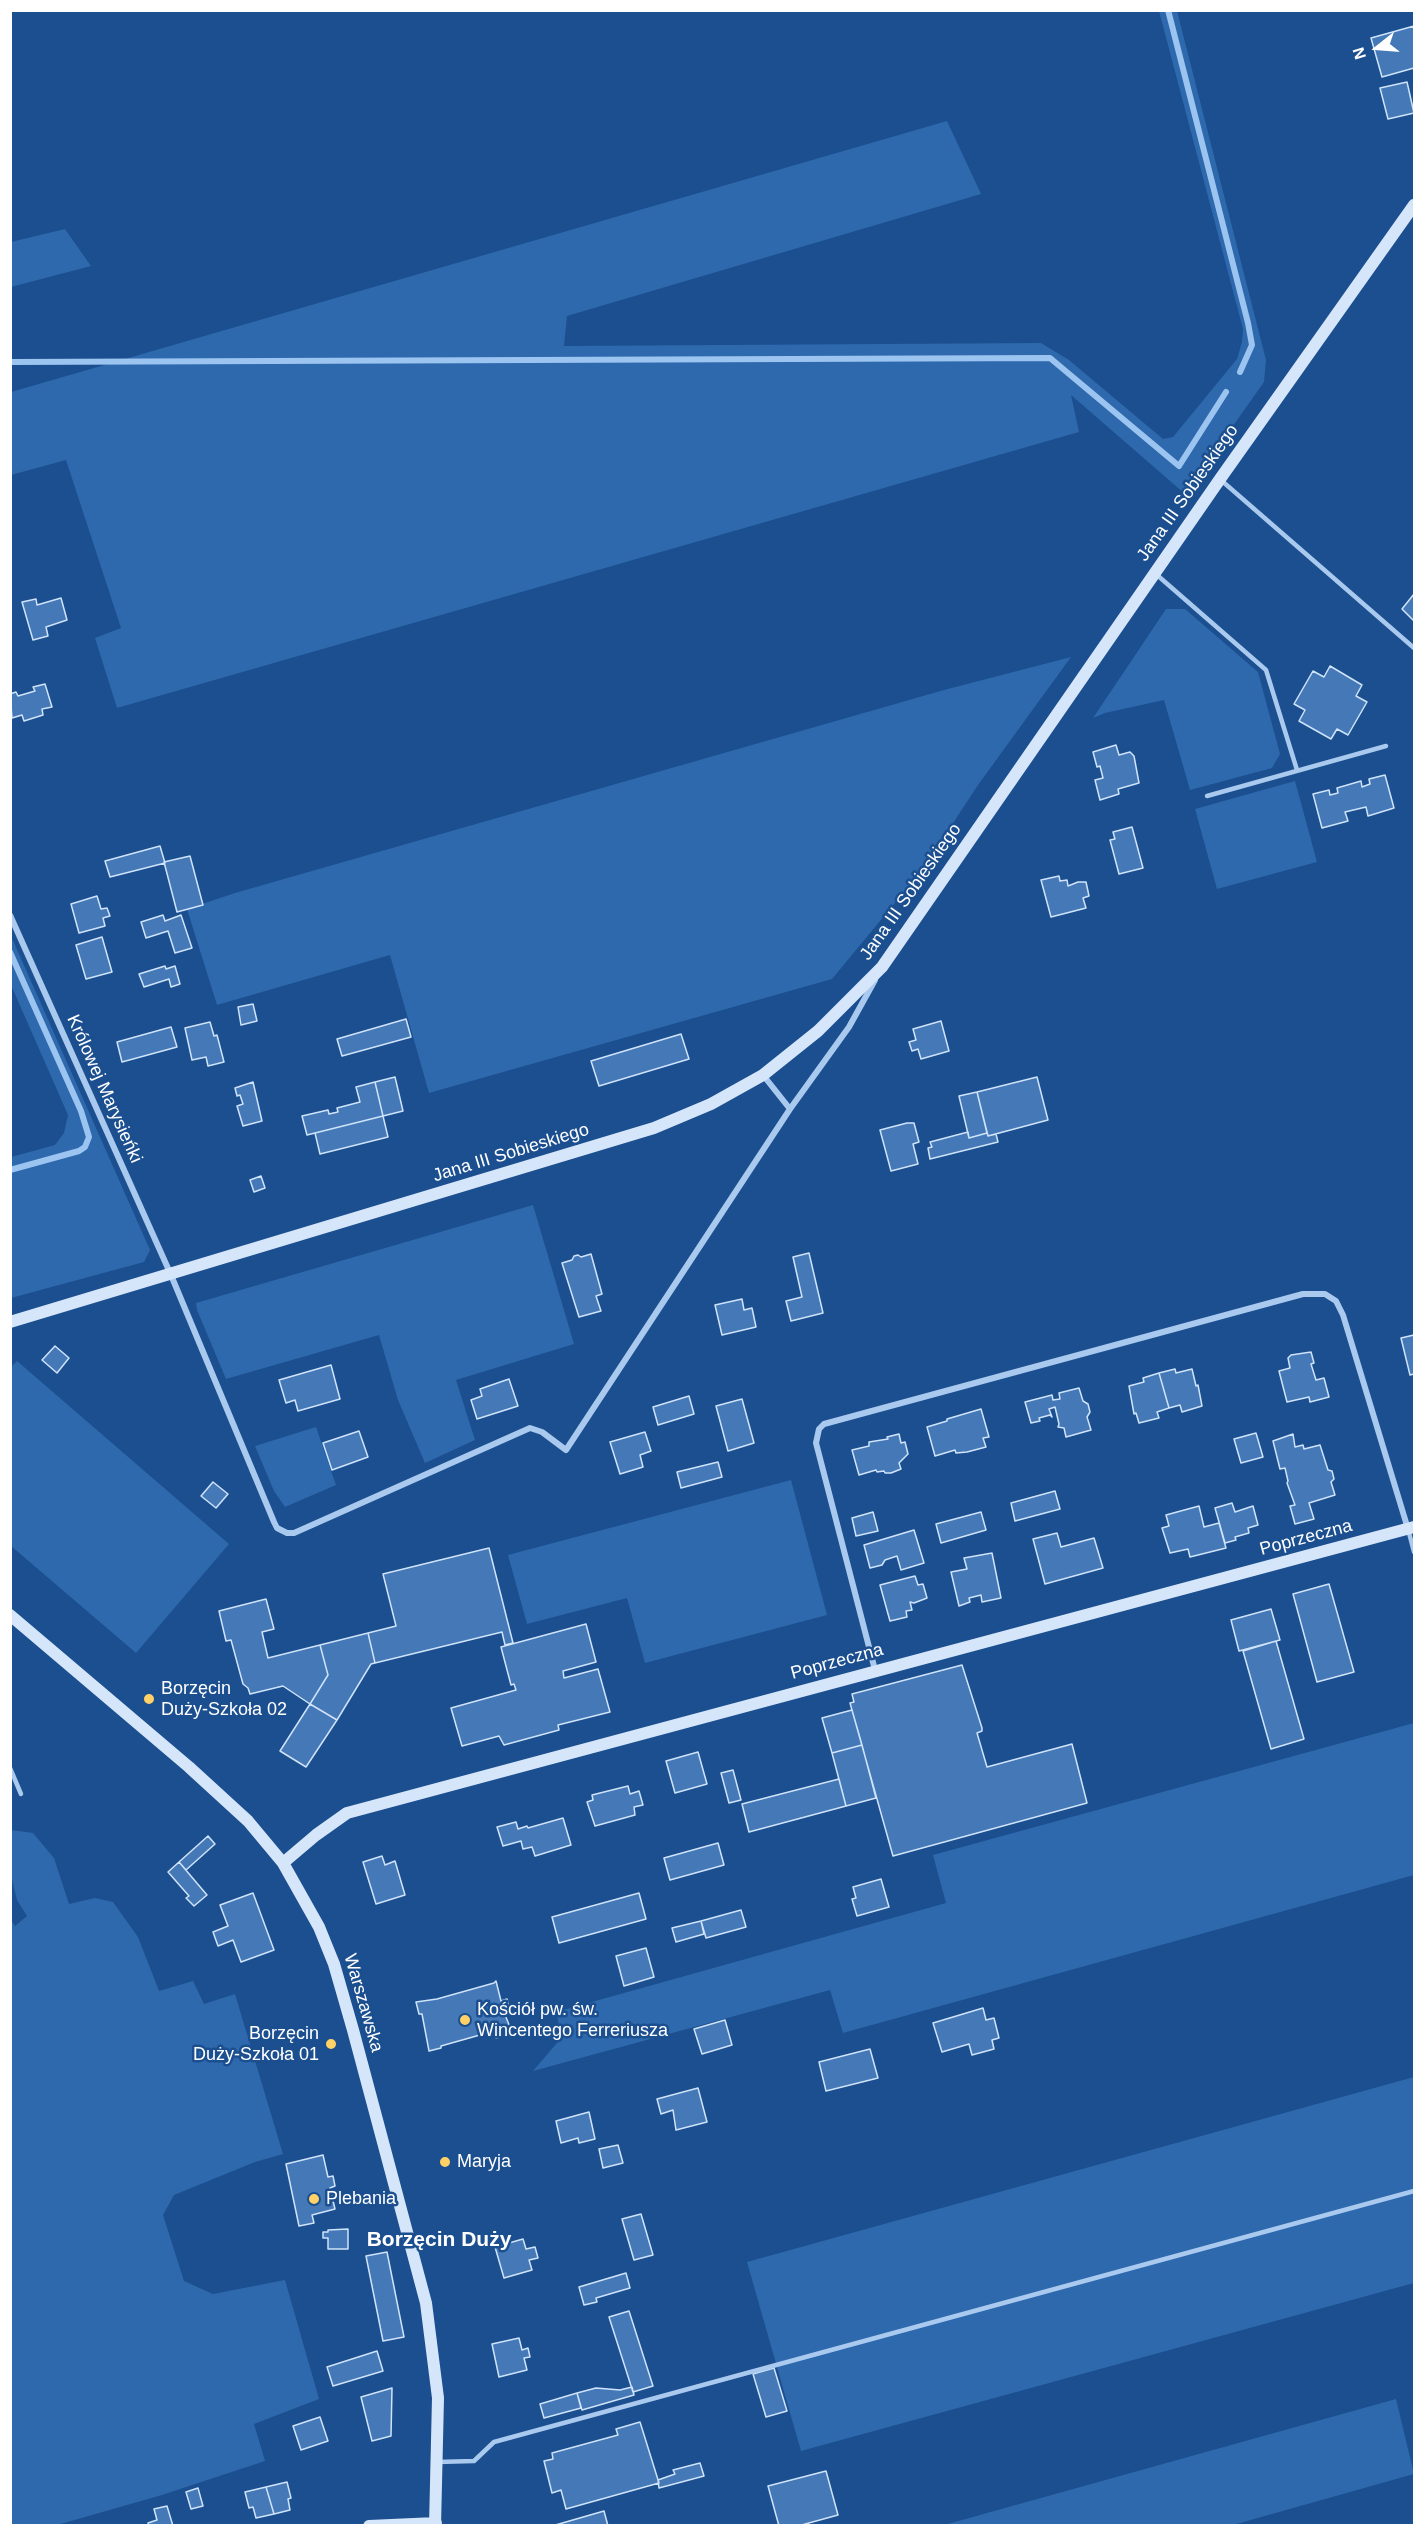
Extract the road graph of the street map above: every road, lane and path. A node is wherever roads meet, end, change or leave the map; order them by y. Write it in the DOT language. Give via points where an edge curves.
graph roads {
  1 [pos="1414,205"];
  2 [pos="1220,479"];
  3 [pos="1155,573"];
  4 [pos="1414,648"];
  5 [pos="1386,746"];
  6 [pos="1297,770"];
  7 [pos="1207,796"];
  8 [pos="10,915"];
  9 [pos="882,967"];
  10 [pos="763,1075"];
  11 [pos="790,1109"];
  12 [pos="171,1275"];
  13 [pos="10,1322"];
  14 [pos="1411,1528"];
  15 [pos="1414,1552"];
  16 [pos="13,1622"];
  17 [pos="875,1670"];
  18 [pos="10,1768"];
  19 [pos="21,1794"];
  20 [pos="283,1863"];
  21 [pos="1414,2192"];
  22 [pos="437,2462"];
  23 [pos="436,2524"];
  24 [pos="369,2526"];
  1 -- 2 [label="main road, Jana III Sobieskiego"];
  2 -- 3 [label="main road, Jana III Sobieskiego"];
  2 -- 4 [label="lane"];
  3 -- 6 [label="lane" via="1266,670"];
  3 -- 9 [label="main road, Jana III Sobieskiego"];
  5 -- 6 [label="lane"];
  6 -- 7 [label="lane"];
  8 -- 12 [label="street, Królowej Marysieńki"];
  9 -- 10 [label="main road, Jana III Sobieskiego" via="818,1031"];
  9 -- 11 [label="street" via="849,1027"];
  10 -- 11 [label="street"];
  10 -- 12 [label="main road, Jana III Sobieskiego" via="711,1104 654,1128"];
  11 -- 12 [label="street, Królowej Marysieńki" via="566,1450 530,1428 294,1533 281,1531 274,1522"];
  12 -- 13 [label="main road, Jana III Sobieskiego"];
  14 -- 15 [label="lane"];
  14 -- 17 [label="main road, Poprzeczna"];
  14 -- 17 [label="street" via="1336,1301 1316,1292 1292,1297 824,1424 816,1443"];
  16 -- 20 [label="main road, Warszawska" via="189,1767 248,1821"];
  17 -- 20 [label="main road, Poprzeczna" via="347,1813"];
  18 -- 19 [label="lane"];
  20 -- 22 [label="main road, Warszawska" via="319,1927 334,1964 426,2303 438,2398"];
  21 -- 22 [label="lane" via="494,2442 474,2461"];
  22 -- 23 [label="main road, Warszawska"];
  23 -- 24 [label="main road"];
}
